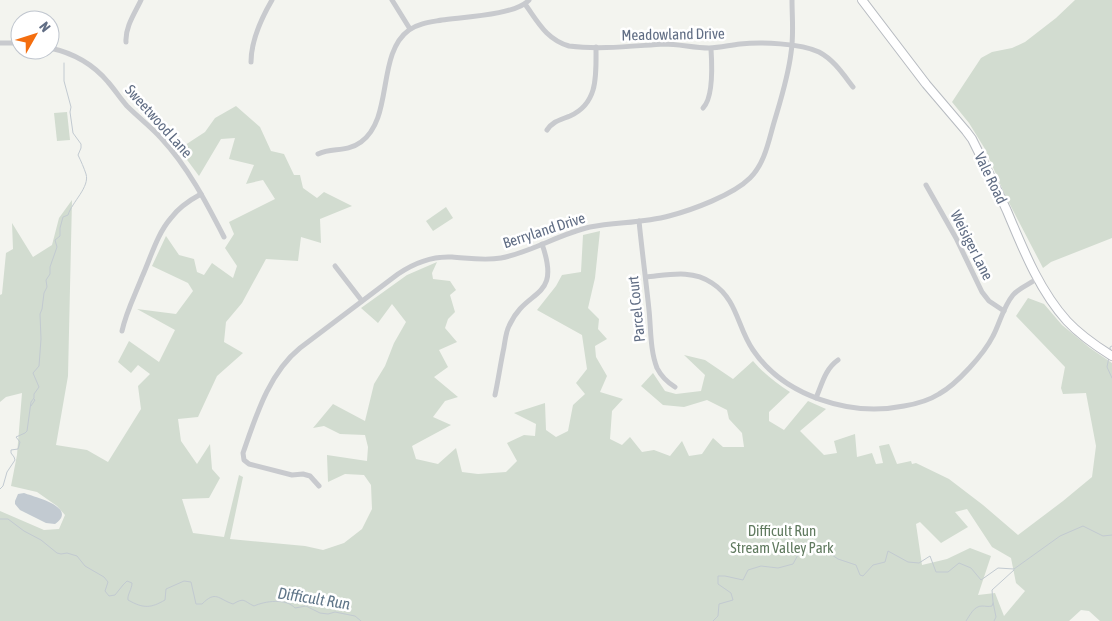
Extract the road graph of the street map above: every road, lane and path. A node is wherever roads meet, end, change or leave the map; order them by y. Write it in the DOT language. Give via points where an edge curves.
graph roads {
  1 [pos="141,0"];
  2 [pos="272,0"];
  3 [pos="392,0"];
  4 [pos="792,0"];
  5 [pos="862,0"];
  6 [pos="527,2"];
  7 [pos="410,29"];
  8 [pos="126,42"];
  9 [pos="792,46"];
  10 [pos="596,47"];
  11 [pos="711,48"];
  12 [pos="60,51"];
  13 [pos="251,62"];
  14 [pos="853,87"];
  15 [pos="702,108"];
  16 [pos="547,130"];
  17 [pos="318,154"];
  18 [pos="926,185"];
  19 [pos="202,194"];
  20 [pos="639,222"];
  21 [pos="224,237"];
  22 [pos="542,244"];
  23 [pos="335,266"];
  24 [pos="646,278"];
  25 [pos="1038,278"];
  26 [pos="362,301"];
  27 [pos="1004,311"];
  28 [pos="122,331"];
  29 [pos="1112,356"];
  30 [pos="838,360"];
  31 [pos="675,388"];
  32 [pos="495,395"];
  33 [pos="816,398"];
  34 [pos="319,486"];
  1 -- 8 [label="street" via="127,29"];
  2 -- 13 [label="street" via="257,29"];
  3 -- 7 [label="street"];
  4 -- 9 [label="street, Berryland Drive"];
  5 -- 25 [label="main road, Vale Road" via="972,139"];
  6 -- 7 [label="street" via="506,11 433,21"];
  6 -- 10 [label="street, Meadowland Drive" via="545,32 556,41 568,46"];
  7 -- 17 [label="street" via="394,51 377,122 370,134 353,147"];
  9 -- 11 [label="street, Meadowland Drive" via="754,44"];
  9 -- 14 [label="street, Meadowland Drive" via="824,55 834,62"];
  9 -- 20 [label="street, Berryland Drive" via="786,82 765,152 751,177 742,185 692,209"];
  10 -- 11 [label="street, Meadowland Drive" via="664,44"];
  10 -- 16 [label="street" via="596,79 586,104 577,112 554,122"];
  11 -- 15 [label="street" via="710,94"];
  12 -- 19 [label="street, Sweetwood Lane" via="77,56 101,74 127,106 166,144"];
  18 -- 27 [label="street, Weisiger Lane" via="982,292"];
  19 -- 21 [label="street, Sweetwood Lane"];
  19 -- 28 [label="street" via="182,206 164,227"];
  20 -- 22 [label="street, Berryland Drive" via="578,230"];
  20 -- 24 [label="street, Parcel Court"];
  22 -- 26 [label="street, Berryland Drive" via="493,259 445,257 424,261 406,269"];
  22 -- 32 [label="street" via="548,264 547,278 542,290 518,312 509,326"];
  23 -- 26 [label="street"];
  24 -- 31 [label="street, Parcel Court" via="655,361 663,377"];
  24 -- 33 [label="street" via="684,274 699,276 712,283 732,306 759,359 788,384"];
  25 -- 27 [label="street" via="1016,292"];
  25 -- 29 [label="main road, Vale Road" via="1067,321"];
  26 -- 34 [label="street, Berryland Drive" via="283,364 272,381 243,453 249,464 310,476"];
  27 -- 33 [label="street" via="992,338 975,361 945,391 930,399 896,408 870,410 844,407"];
  30 -- 33 [label="street" via="826,372"];
}
